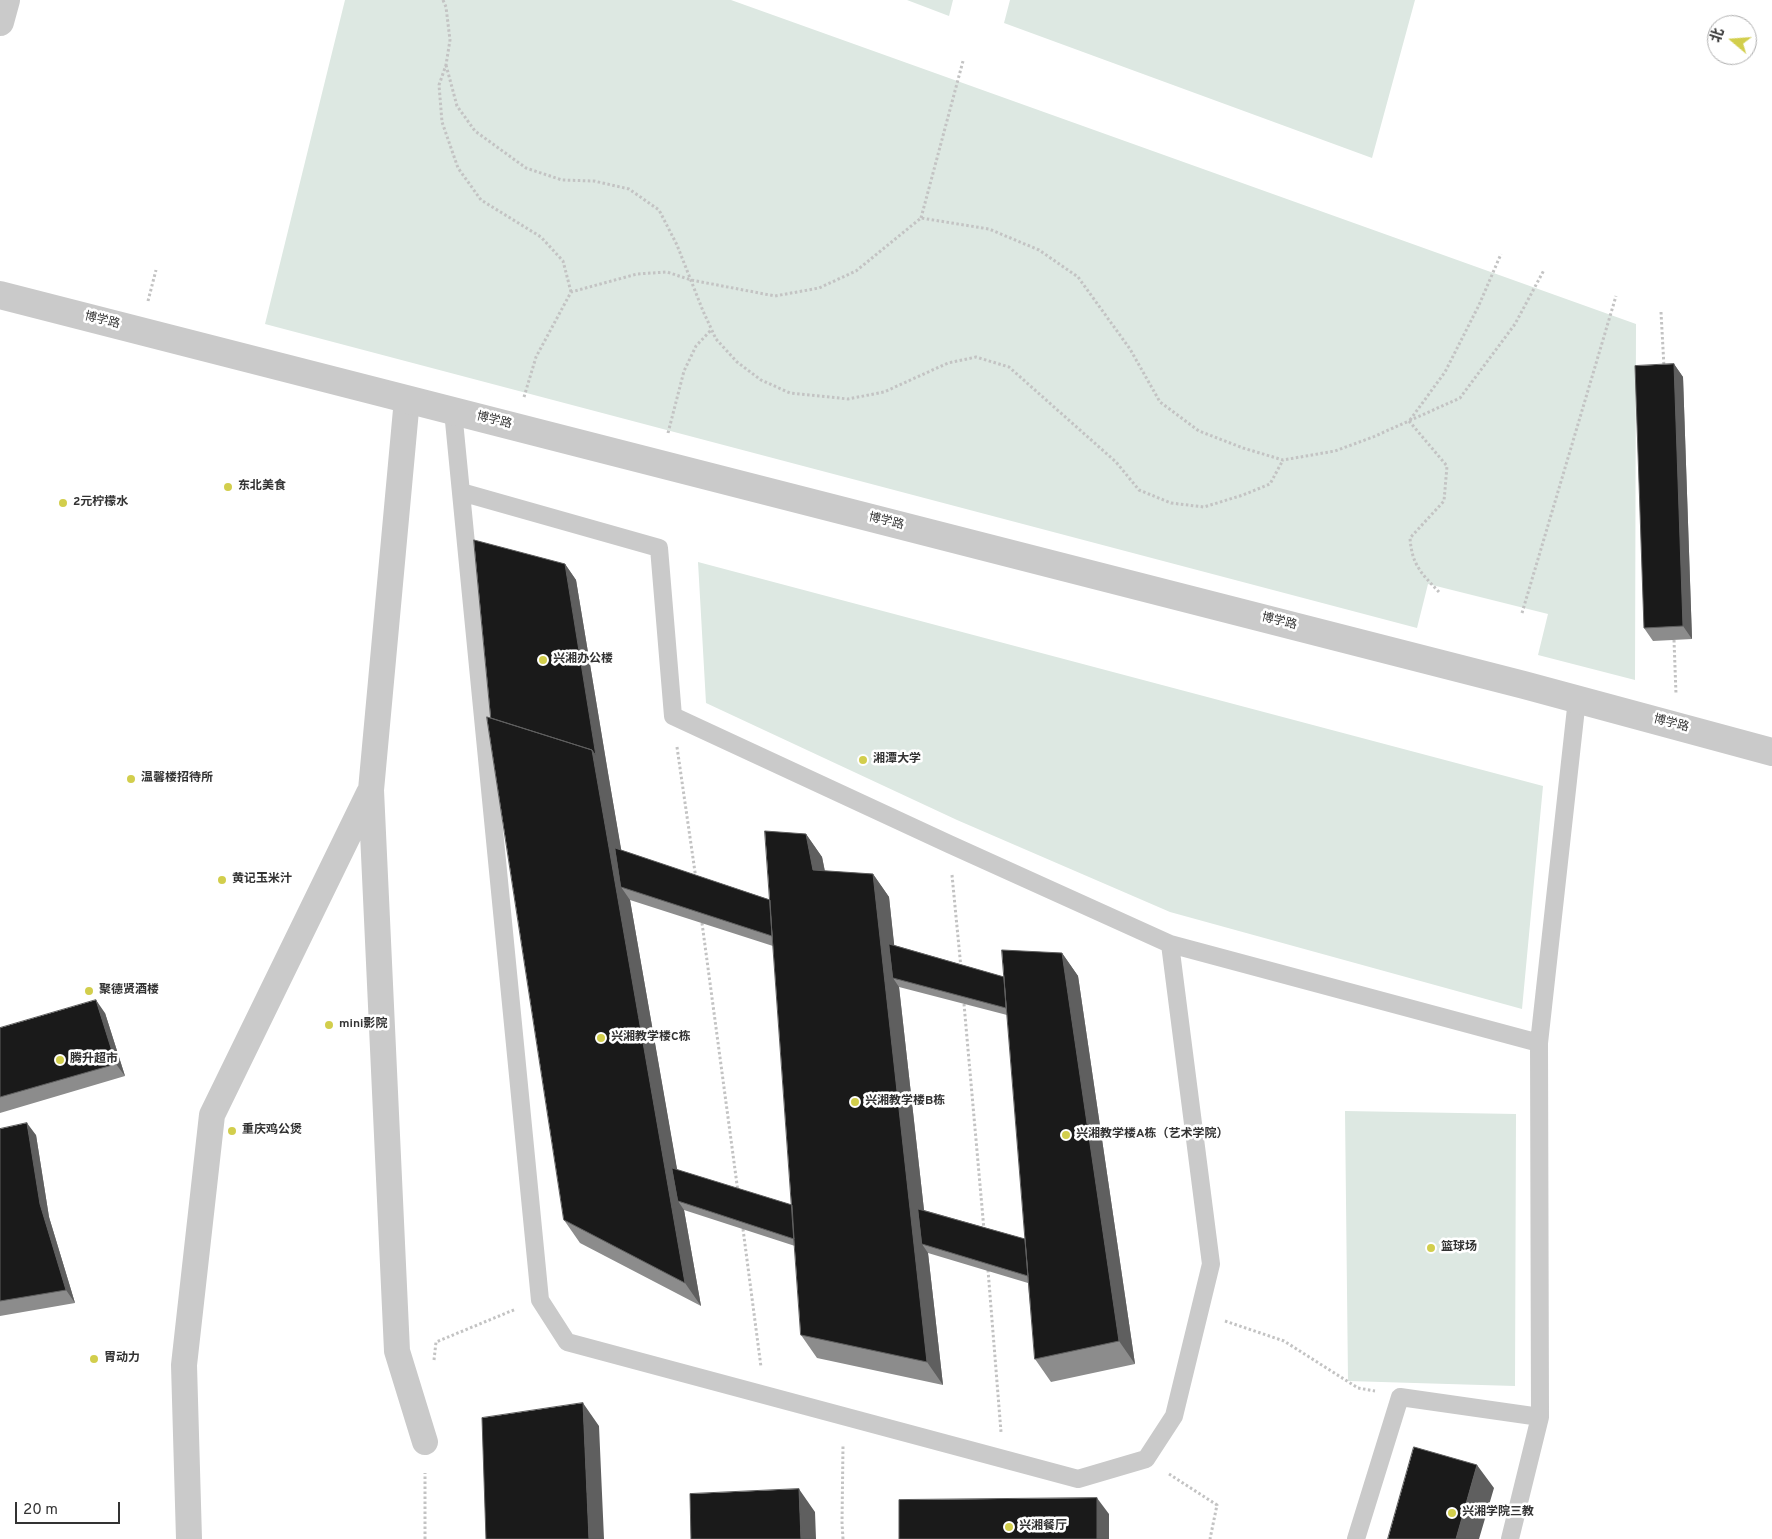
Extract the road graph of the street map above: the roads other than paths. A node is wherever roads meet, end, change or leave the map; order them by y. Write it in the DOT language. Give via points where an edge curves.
graph roads {
  1 [pos="6,0"];
  2 [pos="0,22"];
  3 [pos="0,295"];
  4 [pos="407,399"];
  5 [pos="454,411"];
  6 [pos="461,492"];
  7 [pos="1577,699"];
  8 [pos="1772,752"];
  9 [pos="371,790"];
  10 [pos="1170,944"];
  11 [pos="1539,1043"];
  12 [pos="1540,1417"];
  13 [pos="425,1442"];
  14 [pos="189,1539"];
  15 [pos="1356,1539"];
  16 [pos="1510,1539"];
  1 -- 2 [label="street"];
  3 -- 4 [label="street, 博学路"];
  4 -- 5 [label="street, 博学路"];
  4 -- 9 [label="street"];
  5 -- 6 [label="lane"];
  5 -- 7 [label="street, 博学路"];
  6 -- 10 [label="lane" via="659,548 673,716"];
  6 -- 10 [label="lane" via="540,1300 567,1342 1078,1479 1146,1459 1174,1416 1211,1264"];
  7 -- 8 [label="street, 博学路"];
  7 -- 11 [label="lane"];
  9 -- 13 [label="street" via="397,1351"];
  9 -- 14 [label="street" via="212,1115 184,1365"];
  10 -- 11 [label="lane"];
  11 -- 12 [label="lane"];
  12 -- 15 [label="lane" via="1400,1397"];
  12 -- 16 [label="lane"];
}
